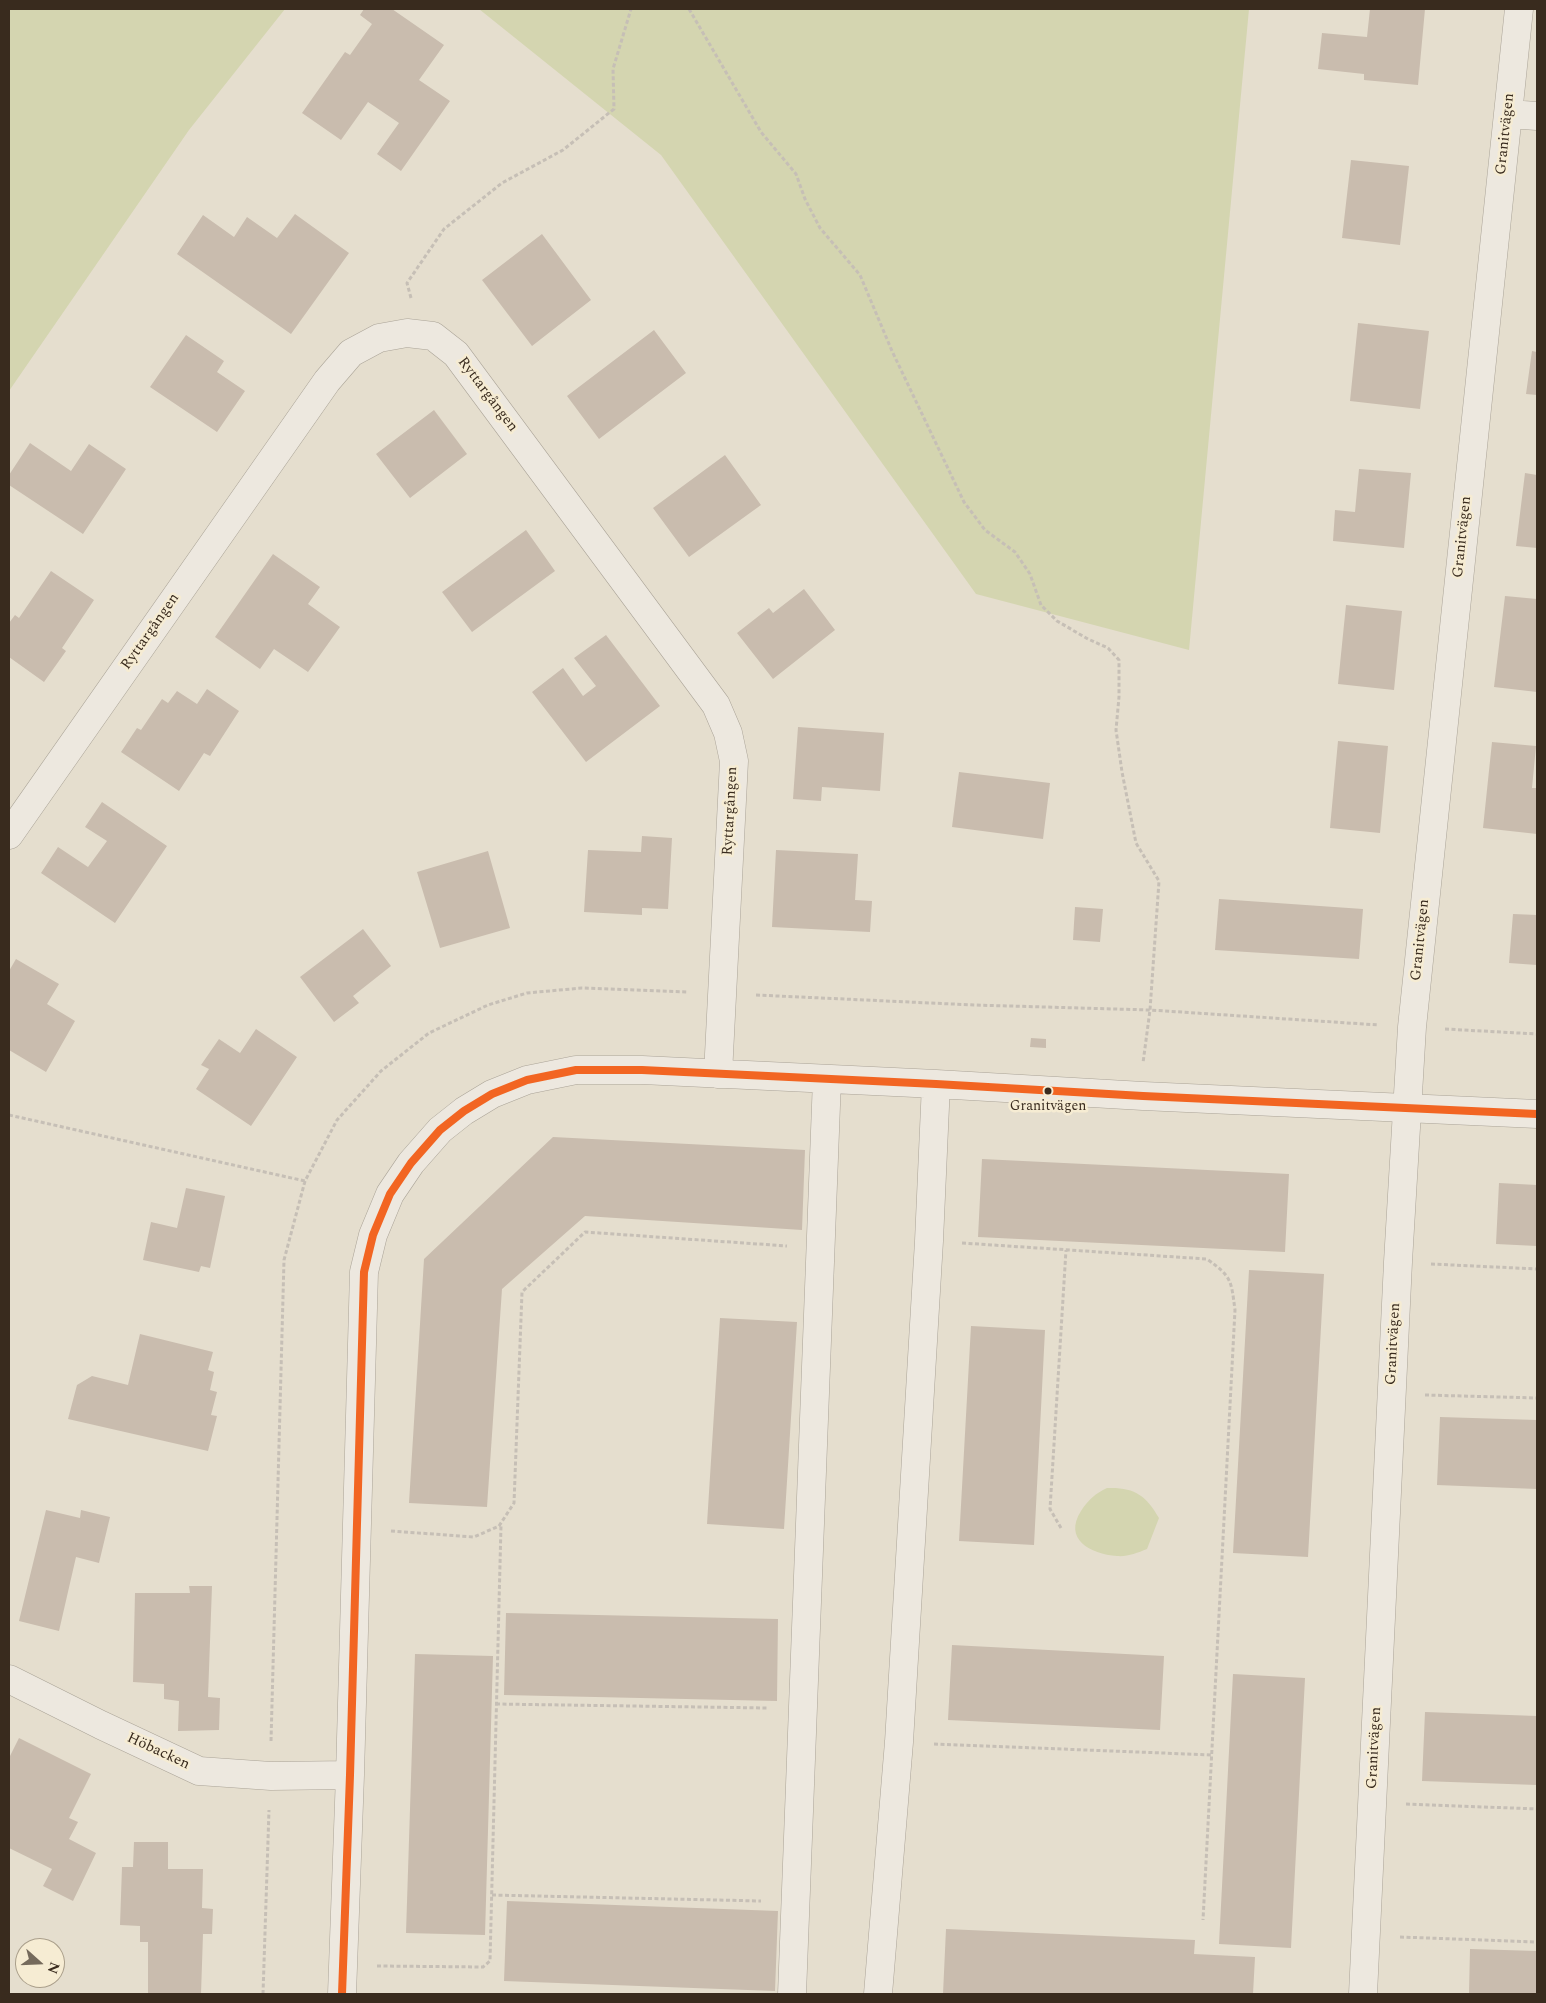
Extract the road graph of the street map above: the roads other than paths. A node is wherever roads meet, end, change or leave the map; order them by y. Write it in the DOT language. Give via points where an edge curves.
graph roads {
  1 [pos="1519,9"];
  2 [pos="1508,114"];
  3 [pos="1537,116"];
  4 [pos="9,835"];
  5 [pos="718,1074"];
  6 [pos="827,1079"];
  7 [pos="936,1084"];
  8 [pos="1408,1108"];
  9 [pos="1537,1114"];
  10 [pos="9,1679"];
  11 [pos="350,1775"];
  12 [pos="342,1994"];
  13 [pos="792,1994"];
  14 [pos="878,1994"];
  15 [pos="1362,1994"];
  1 -- 2 [label="street, Granitvägen"];
  2 -- 3 [label="street"];
  2 -- 8 [label="street, Granitvägen" via="1412,1027"];
  4 -- 5 [label="street, Ryttargången" via="327,381 351,353 378,338 407,333 433,336 456,354 716,705 728,732 734,760"];
  5 -- 6 [label="street"];
  5 -- 11 [label="street" via="576,1070 527,1080 492,1094 440,1130 411,1163 390,1194 373,1235 364,1272"];
  6 -- 7 [label="street"];
  6 -- 13 [label="street"];
  7 -- 8 [label="street"];
  7 -- 14 [label="street" via="900,1742"];
  8 -- 9 [label="street"];
  8 -- 15 [label="street, Granitvägen"];
  10 -- 11 [label="street, Höbacken" via="199,1771 271,1776"];
  11 -- 12 [label="street"];
}
